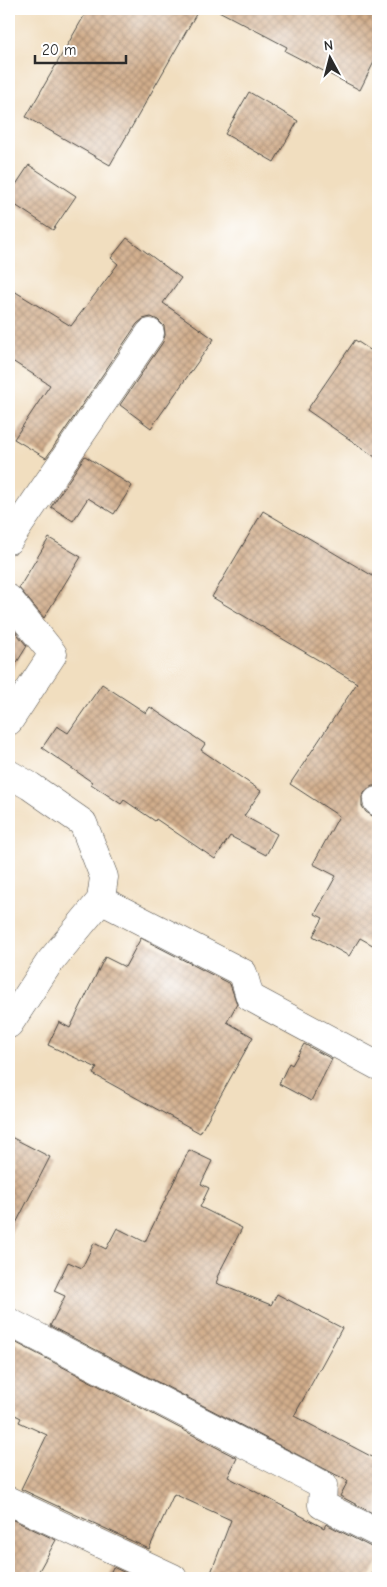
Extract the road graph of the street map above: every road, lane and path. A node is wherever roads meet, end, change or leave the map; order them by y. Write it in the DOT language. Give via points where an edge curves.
graph roads {
  1 [pos="150,333"];
  2 [pos="9,540"];
  3 [pos="9,599"];
  4 [pos="9,721"];
  5 [pos="9,774"];
  6 [pos="101,900"];
  7 [pos="9,1024"];
  8 [pos="378,1066"];
  9 [pos="9,1322"];
  10 [pos="9,1501"];
  11 [pos="378,1534"];
  12 [pos="173,1578"];
  1 -- 2 [label="street"];
  3 -- 4 [label="street" via="53,654"];
  5 -- 6 [label="street" via="83,823 104,877"];
  6 -- 7 [label="street" via="49,963"];
  6 -- 8 [label="street" via="243,973 250,997"];
  9 -- 11 [label="street" via="323,1485 322,1505"];
  10 -- 12 [label="street"];
}
